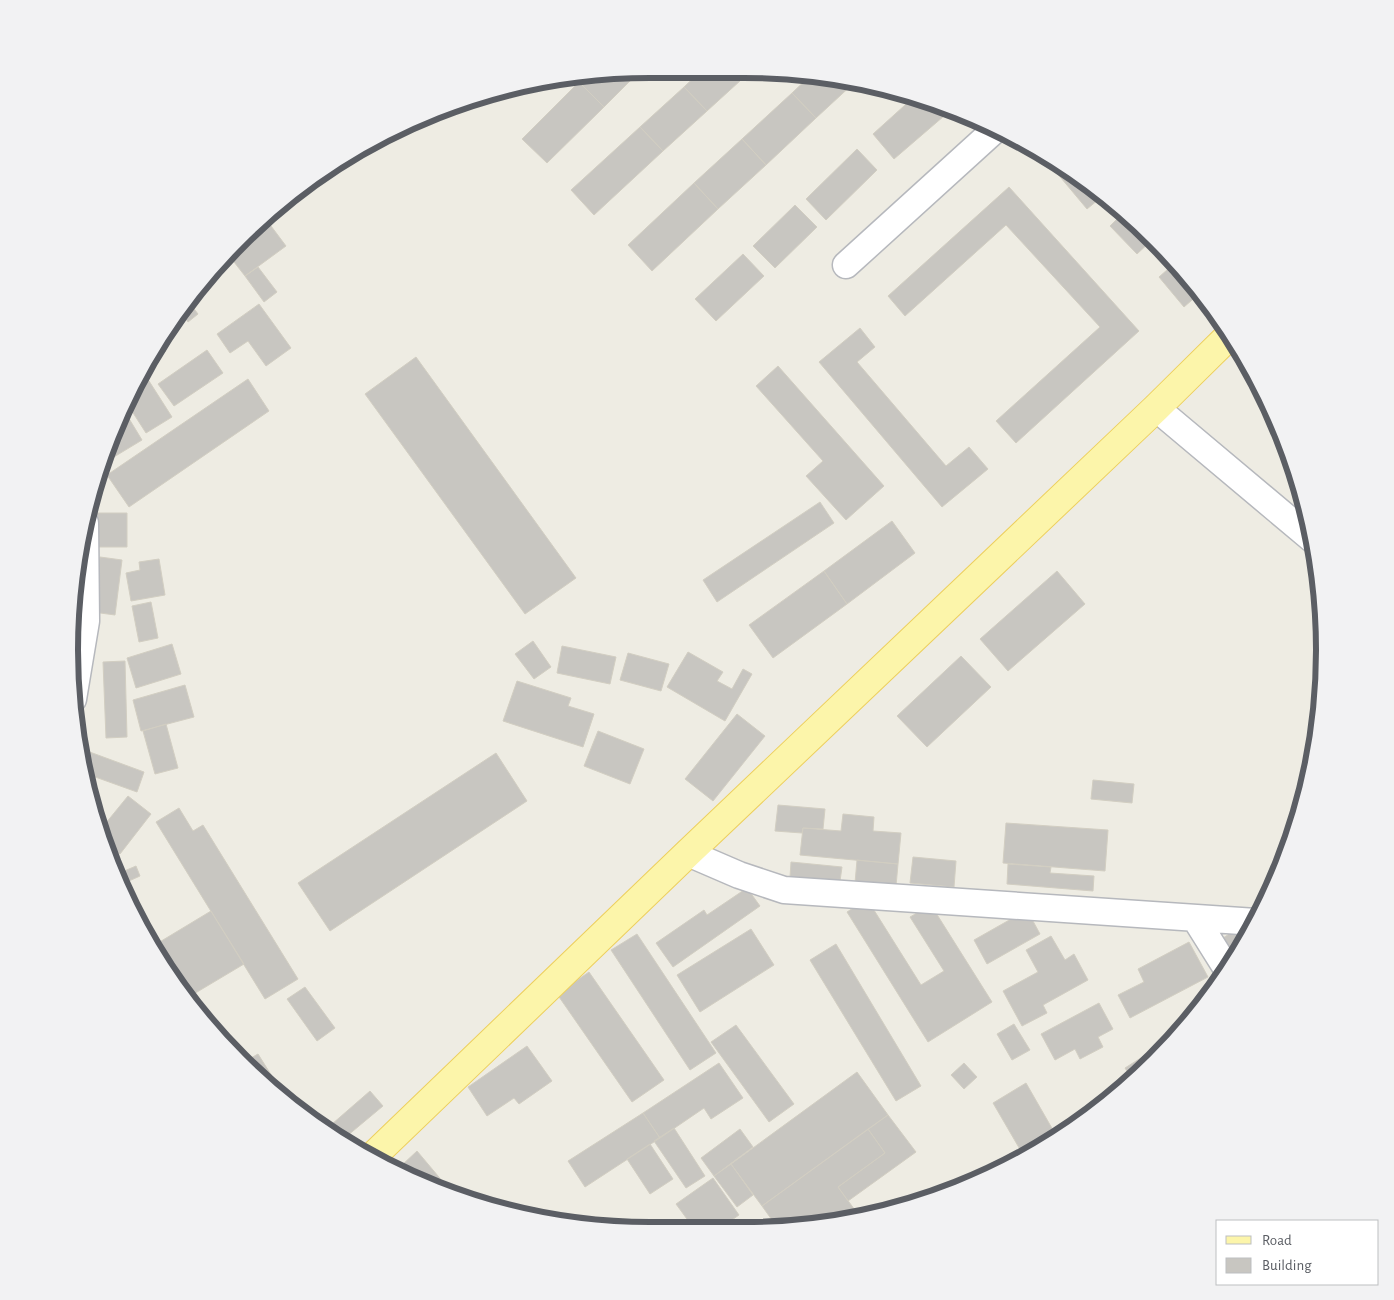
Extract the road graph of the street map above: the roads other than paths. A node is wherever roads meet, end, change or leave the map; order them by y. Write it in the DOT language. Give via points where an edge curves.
graph roads {
  1 [pos="991,134"];
  2 [pos="846,265"];
  3 [pos="1225,340"];
  4 [pos="1156,408"];
  5 [pos="1304,532"];
  6 [pos="85,557"];
  7 [pos="78,666"];
  8 [pos="688,853"];
  9 [pos="1195,918"];
  10 [pos="1247,921"];
  11 [pos="1223,962"];
  12 [pos="377,1153"];
  1 -- 2 [label="street"];
  3 -- 4 [label="main road"];
  4 -- 5 [label="street"];
  4 -- 8 [label="main road"];
  6 -- 7 [label="street" via="86,621"];
  8 -- 9 [label="street" via="784,890"];
  8 -- 12 [label="main road"];
  9 -- 10 [label="street"];
  9 -- 11 [label="street"];
}
